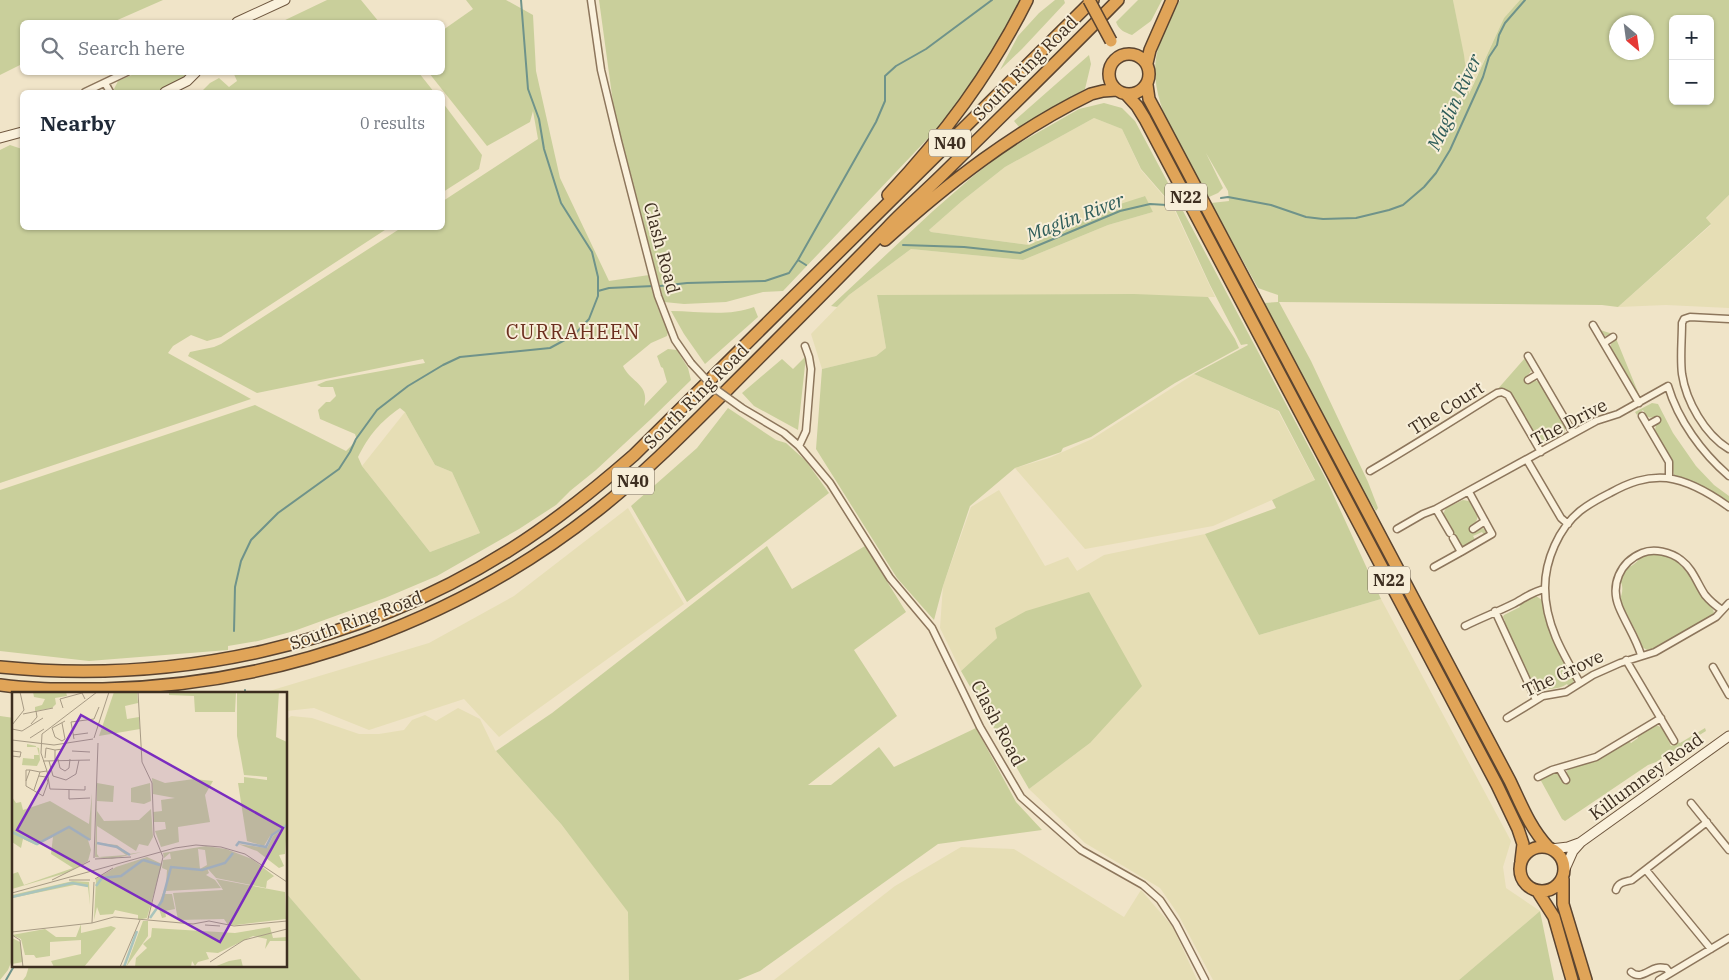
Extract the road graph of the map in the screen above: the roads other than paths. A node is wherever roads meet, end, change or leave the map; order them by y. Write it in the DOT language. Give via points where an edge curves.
graph roads {
  1 [pos="285,0"];
  2 [pos="591,0"];
  3 [pos="1027,0"];
  4 [pos="1089,0"];
  5 [pos="1093,0"];
  6 [pos="1118,0"];
  7 [pos="1172,0"];
  8 [pos="241,20"];
  9 [pos="1111,41"];
  10 [pos="1125,54"];
  11 [pos="1112,63"];
  12 [pos="1147,63"];
  13 [pos="121,75"];
  14 [pos="193,75"];
  15 [pos="106,83"];
  16 [pos="1147,85"];
  17 [pos="90,90"];
  18 [pos="109,90"];
  19 [pos="169,90"];
  20 [pos="1122,92"];
  21 [pos="20,133"];
  22 [pos="0,138"];
  23 [pos="806,285"];
  24 [pos="817,301"];
  25 [pos="1729,319"];
  26 [pos="1593,325"];
  27 [pos="1613,337"];
  28 [pos="1604,343"];
  29 [pos="805,346"];
  30 [pos="1528,356"];
  31 [pos="1538,374"];
  32 [pos="1528,380"];
  33 [pos="1639,403"];
  34 [pos="1642,416"];
  35 [pos="1657,420"];
  36 [pos="1648,425"];
  37 [pos="1573,434"];
  38 [pos="799,446"];
  39 [pos="1729,449"];
  40 [pos="1541,452"];
  41 [pos="1527,460"];
  42 [pos="1370,471"];
  43 [pos="1729,476"];
  44 [pos="1669,478"];
  45 [pos="1469,492"];
  46 [pos="1729,507"];
  47 [pos="1436,509"];
  48 [pos="1486,521"];
  49 [pos="1568,524"];
  50 [pos="1397,529"];
  51 [pos="1472,529"];
  52 [pos="1461,552"];
  53 [pos="1434,567"];
  54 [pos="1545,588"];
  55 [pos="1729,603"];
  56 [pos="1722,610"];
  57 [pos="1495,611"];
  58 [pos="1465,626"];
  59 [pos="1642,655"];
  60 [pos="1626,660"];
  61 [pos="0,667"];
  62 [pos="1713,667"];
  63 [pos="1580,683"];
  64 [pos="0,685"];
  65 [pos="1728,692"];
  66 [pos="1536,700"];
  67 [pos="1507,718"];
  68 [pos="1661,718"];
  69 [pos="1729,736"];
  70 [pos="1674,741"];
  71 [pos="1559,768"];
  72 [pos="1538,777"];
  73 [pos="1566,780"];
  74 [pos="1691,803"];
  75 [pos="1707,822"];
  76 [pos="1581,842"];
  77 [pos="1549,848"];
  78 [pos="1729,850"];
  79 [pos="1522,861"];
  80 [pos="1646,870"];
  81 [pos="1564,874"];
  82 [pos="1616,890"];
  83 [pos="1538,892"];
  84 [pos="1729,938"];
  85 [pos="1711,949"];
  86 [pos="1631,972"];
  87 [pos="1670,973"];
  88 [pos="1205,980"];
  89 [pos="1572,980"];
  90 [pos="1586,980"];
  91 [pos="1659,980"];
  1 -- 8 [label="street"];
  2 -- 38 [label="street, Clash Road, bridge" via="601,70 618,141 658,296 675,340 714,388"];
  3 -- 23 [label="highway" via="993,63 963,107 918,162"];
  4 -- 9 [label="highway, N22, bridge"];
  5 -- 23 [label="highway, N40"];
  6 -- 24 [label="highway, South Ring Road / N40"];
  7 -- 12 [label="highway, N22"];
  9 -- 10 [label="highway, N22"];
  9 -- 11 [label="highway, N22"];
  10 -- 11 [label="highway"];
  10 -- 12 [label="highway, N22" via="1138,55"];
  11 -- 20 [label="highway, N22" via="1109,75 1113,86"];
  12 -- 16 [label="highway, N22" via="1150,74"];
  13 -- 15 [label="street"];
  14 -- 19 [label="street"];
  15 -- 17 [label="street"];
  15 -- 18 [label="street"];
  16 -- 20 [label="highway" via="1138,92"];
  16 -- 77 [label="highway, N22" via="1149,99 1530,824"];
  20 -- 24 [label="highway" via="1103,91 1080,99 991,154 916,212"];
  20 -- 79 [label="highway, N22" via="1145,119 1497,786 1523,844"];
  21 -- 22 [label="street"];
  23 -- 61 [label="highway, South Ring Road / N40" via="604,482 507,552 434,592 362,622 310,639 223,659 120,671"];
  24 -- 64 [label="highway, South Ring Road / N40" via="647,468 598,510 522,564 441,608 341,648 226,677 122,688 46,689"];
  25 -- 39 [label="street" via="1684,319 1681,363 1685,387 1701,423"];
  26 -- 28 [label="street"];
  27 -- 28 [label="street"];
  28 -- 33 [label="street"];
  29 -- 38 [label="street" via="811,369 806,431"];
  30 -- 31 [label="street"];
  31 -- 32 [label="street"];
  31 -- 37 [label="street"];
  33 -- 37 [label="street, The Drive"];
  33 -- 43 [label="street, The Drive" via="1668,386 1693,435"];
  34 -- 36 [label="street"];
  35 -- 36 [label="street"];
  36 -- 44 [label="street" via="1669,462"];
  37 -- 40 [label="street, The Drive"];
  38 -- 88 [label="street, Clash Road" via="830,483 890,578 932,630 980,727 1021,797 1081,850 1143,886 1160,900"];
  40 -- 41 [label="street, The Drive"];
  40 -- 42 [label="street, The Court" via="1508,395 1502,392"];
  41 -- 45 [label="street"];
  41 -- 49 [label="street, The Drive" via="1561,518"];
  44 -- 46 [label="street" via="1699,489"];
  44 -- 49 [label="street" via="1647,478 1622,486 1584,508"];
  45 -- 47 [label="street"];
  45 -- 48 [label="street"];
  47 -- 50 [label="street"];
  47 -- 52 [label="street"];
  48 -- 51 [label="street"];
  48 -- 52 [label="street" via="1491,535"];
  49 -- 54 [label="street" via="1551,554"];
  52 -- 53 [label="street"];
  54 -- 57 [label="street"];
  54 -- 63 [label="street" via="1554,633"];
  55 -- 56 [label="street"];
  56 -- 59 [label="street" via="1715,618 1664,647"];
  56 -- 59 [label="street" via="1706,596 1689,568 1677,558 1665,552 1642,553 1624,566 1616,586 1619,608"];
  57 -- 58 [label="street"];
  57 -- 66 [label="street"];
  59 -- 60 [label="street"];
  60 -- 63 [label="street, The Grove"];
  60 -- 68 [label="street, The Grove"];
  62 -- 65 [label="street"];
  63 -- 66 [label="street, The Grove" via="1566,692 1545,695"];
  66 -- 67 [label="street, The Grove"];
  68 -- 70 [label="street, The Grove"];
  68 -- 71 [label="street" via="1596,757"];
  69 -- 76 [label="street, Killumney Road"];
  71 -- 72 [label="street"];
  71 -- 73 [label="street"];
  74 -- 75 [label="street"];
  75 -- 78 [label="street"];
  75 -- 80 [label="street"];
  76 -- 77 [label="street, Killumney Road" via="1568,847"];
  76 -- 81 [label="street, Killumney Road" via="1573,851"];
  77 -- 79 [label="highway" via="1535,848"];
  77 -- 81 [label="highway, N22" via="1561,857"];
  79 -- 83 [label="highway, N22" via="1522,880"];
  80 -- 82 [label="street" via="1632,880 1622,882"];
  80 -- 85 [label="street"];
  81 -- 83 [label="highway" via="1553,890"];
  81 -- 90 [label="highway" via="1563,904"];
  83 -- 89 [label="highway, N22" via="1554,917"];
  84 -- 85 [label="street"];
  85 -- 87 [label="street"];
  86 -- 87 [label="street" via="1642,976 1656,968 1666,968"];
  87 -- 91 [label="street"];
}
